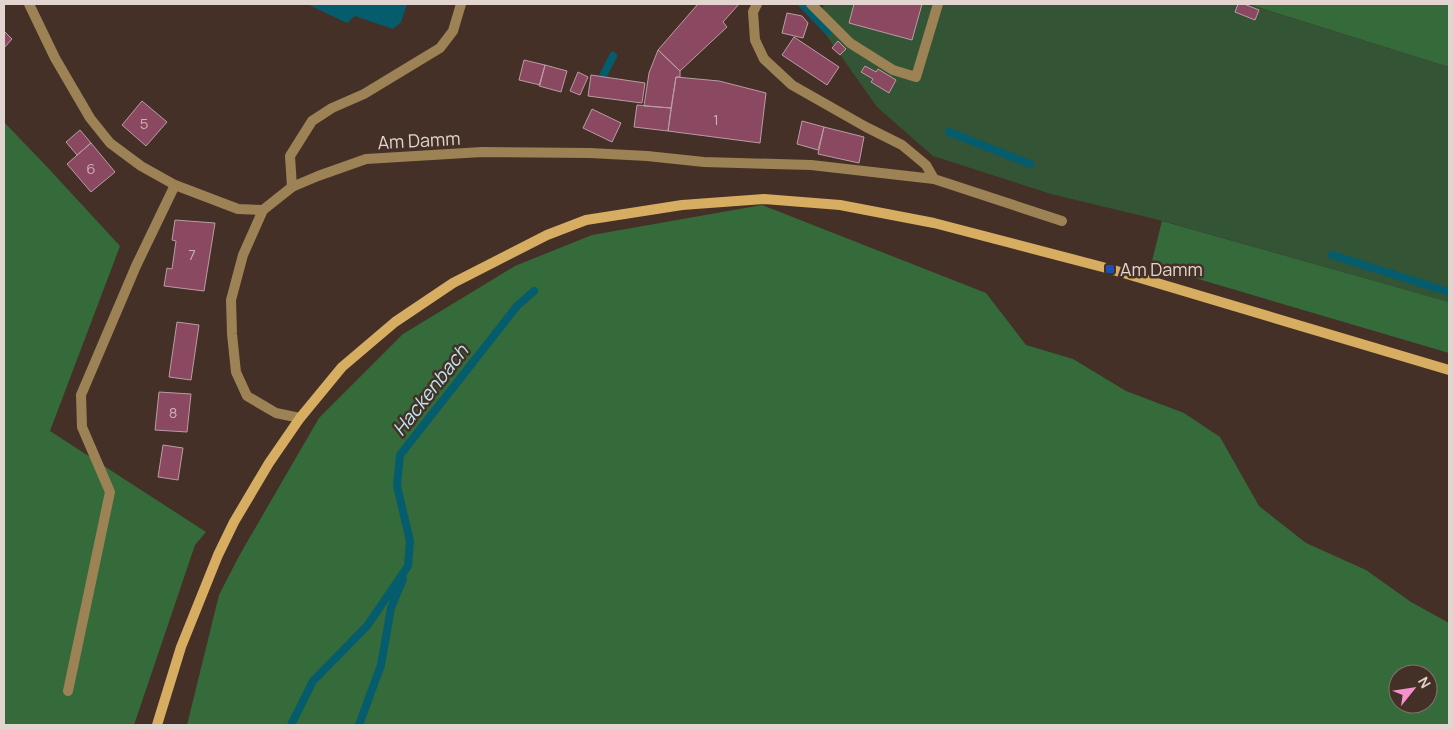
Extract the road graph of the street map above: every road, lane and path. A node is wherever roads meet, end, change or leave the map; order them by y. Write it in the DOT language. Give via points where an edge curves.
graph roads {
  1 [pos="29,4"];
  2 [pos="461,4"];
  3 [pos="757,4"];
  4 [pos="811,4"];
  5 [pos="938,4"];
  6 [pos="934,179"];
  7 [pos="175,185"];
  8 [pos="292,187"];
  9 [pos="263,210"];
  10 [pos="1062,221"];
  11 [pos="1449,370"];
  12 [pos="300,418"];
  13 [pos="68,692"];
  14 [pos="157,725"];
  1 -- 7 [label="street" via="55,58 90,118 110,143"];
  2 -- 8 [label="street" via="452,31 440,48 312,122 290,156"];
  3 -- 6 [label="street" via="753,12 755,40 764,59 792,84 902,145 926,165"];
  4 -- 5 [label="street" via="850,43 893,70 916,77"];
  6 -- 8 [label="street, Am Damm" via="810,165 704,162 590,153 482,152 366,159"];
  6 -- 10 [label="street, Am Damm"];
  7 -- 9 [label="street" via="238,209"];
  7 -- 13 [label="street" via="136,266 81,395 82,427 110,492"];
  8 -- 9 [label="street, Am Damm"];
  9 -- 12 [label="street, Am Damm" via="242,255 231,300 236,372 247,396 276,414"];
  11 -- 12 [label="main road" via="1110,269 934,223 840,205 764,199 682,205 586,220 547,234 453,283 394,322 342,367"];
  12 -- 14 [label="main road" via="269,463 218,555 182,647"];
}
